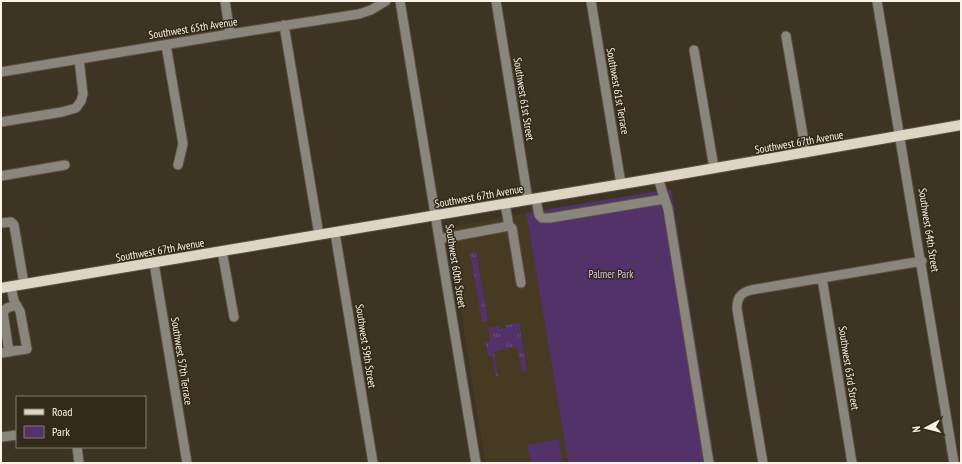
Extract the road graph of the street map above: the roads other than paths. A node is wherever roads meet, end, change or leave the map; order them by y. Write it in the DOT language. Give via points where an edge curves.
graph roads {
  1 [pos="225,1"];
  2 [pos="386,1"];
  3 [pos="400,1"];
  4 [pos="496,1"];
  5 [pos="591,1"];
  6 [pos="878,1"];
  7 [pos="284,25"];
  8 [pos="230,34"];
  9 [pos="786,36"];
  10 [pos="166,45"];
  11 [pos="694,50"];
  12 [pos="79,59"];
  13 [pos="1,72"];
  14 [pos="1,122"];
  15 [pos="961,125"];
  16 [pos="901,136"];
  17 [pos="806,153"];
  18 [pos="64,165"];
  19 [pos="178,165"];
  20 [pos="714,168"];
  21 [pos="1,176"];
  22 [pos="658,178"];
  23 [pos="621,184"];
  24 [pos="532,199"];
  25 [pos="664,199"];
  26 [pos="505,204"];
  27 [pos="435,216"];
  28 [pos="1,223"];
  29 [pos="509,226"];
  30 [pos="335,232"];
  31 [pos="319,235"];
  32 [pos="439,239"];
  33 [pos="222,251"];
  34 [pos="922,261"];
  35 [pos="154,263"];
  36 [pos="822,278"];
  37 [pos="521,283"];
  38 [pos="24,284"];
  39 [pos="6,287"];
  40 [pos="16,305"];
  41 [pos="234,317"];
  42 [pos="5,352"];
  43 [pos="16,435"];
  44 [pos="1,437"];
  45 [pos="77,448"];
  46 [pos="79,463"];
  47 [pos="187,463"];
  48 [pos="373,463"];
  49 [pos="476,463"];
  50 [pos="708,463"];
  51 [pos="763,463"];
  52 [pos="852,463"];
  53 [pos="954,463"];
  1 -- 8 [label="street"];
  2 -- 7 [label="street, Southwest 65th Avenue" via="359,14"];
  3 -- 27 [label="street, Southwest 60th Street"];
  4 -- 24 [label="street, Southwest 61st Street"];
  5 -- 23 [label="street, Southwest 61st Terrace"];
  6 -- 16 [label="street, Southwest 64th Street"];
  7 -- 8 [label="street, Southwest 65th Avenue"];
  7 -- 31 [label="street"];
  8 -- 10 [label="street, Southwest 65th Avenue"];
  9 -- 17 [label="street"];
  10 -- 12 [label="street, Southwest 65th Avenue"];
  10 -- 19 [label="street" via="182,144"];
  11 -- 20 [label="street"];
  12 -- 13 [label="street, Southwest 65th Avenue"];
  12 -- 14 [label="street" via="83,94 76,108"];
  15 -- 16 [label="main road, Southwest 67th Avenue"];
  16 -- 17 [label="main road, Southwest 67th Avenue"];
  16 -- 34 [label="street, Southwest 64th Street"];
  17 -- 20 [label="main road, Southwest 67th Avenue"];
  18 -- 21 [label="street"];
  20 -- 22 [label="main road, Southwest 67th Avenue"];
  22 -- 23 [label="main road, Southwest 67th Avenue"];
  22 -- 25 [label="street"];
  23 -- 24 [label="main road, Southwest 67th Avenue"];
  24 -- 25 [label="street, Southwest 61st Street" via="542,218"];
  24 -- 26 [label="main road, Southwest 67th Avenue"];
  25 -- 50 [label="street" via="668,209"];
  26 -- 27 [label="main road, Southwest 67th Avenue"];
  26 -- 29 [label="street"];
  27 -- 30 [label="main road, Southwest 67th Avenue"];
  27 -- 32 [label="street, Southwest 60th Street"];
  28 -- 38 [label="street" via="11,222 14,225"];
  29 -- 32 [label="street"];
  29 -- 37 [label="street" via="512,228"];
  30 -- 31 [label="main road, Southwest 67th Avenue"];
  30 -- 48 [label="street, Southwest 59th Street"];
  31 -- 33 [label="main road, Southwest 67th Avenue"];
  32 -- 49 [label="street, Southwest 60th Street"];
  33 -- 35 [label="main road, Southwest 67th Avenue"];
  33 -- 41 [label="street"];
  34 -- 36 [label="street"];
  34 -- 53 [label="street, Southwest 64th Street"];
  35 -- 38 [label="main road, Southwest 67th Avenue"];
  35 -- 47 [label="street, Southwest 57th Terrace"];
  36 -- 51 [label="street" via="751,290 741,295 737,302"];
  36 -- 52 [label="street, Southwest 63rd Street"];
  38 -- 39 [label="main road, Southwest 67th Avenue"];
  39 -- 40 [label="street"];
  40 -- 42 [label="street" via="3,312"];
  40 -- 42 [label="street" via="20,311 27,349"];
  43 -- 44 [label="street"];
  45 -- 46 [label="street"];
}
